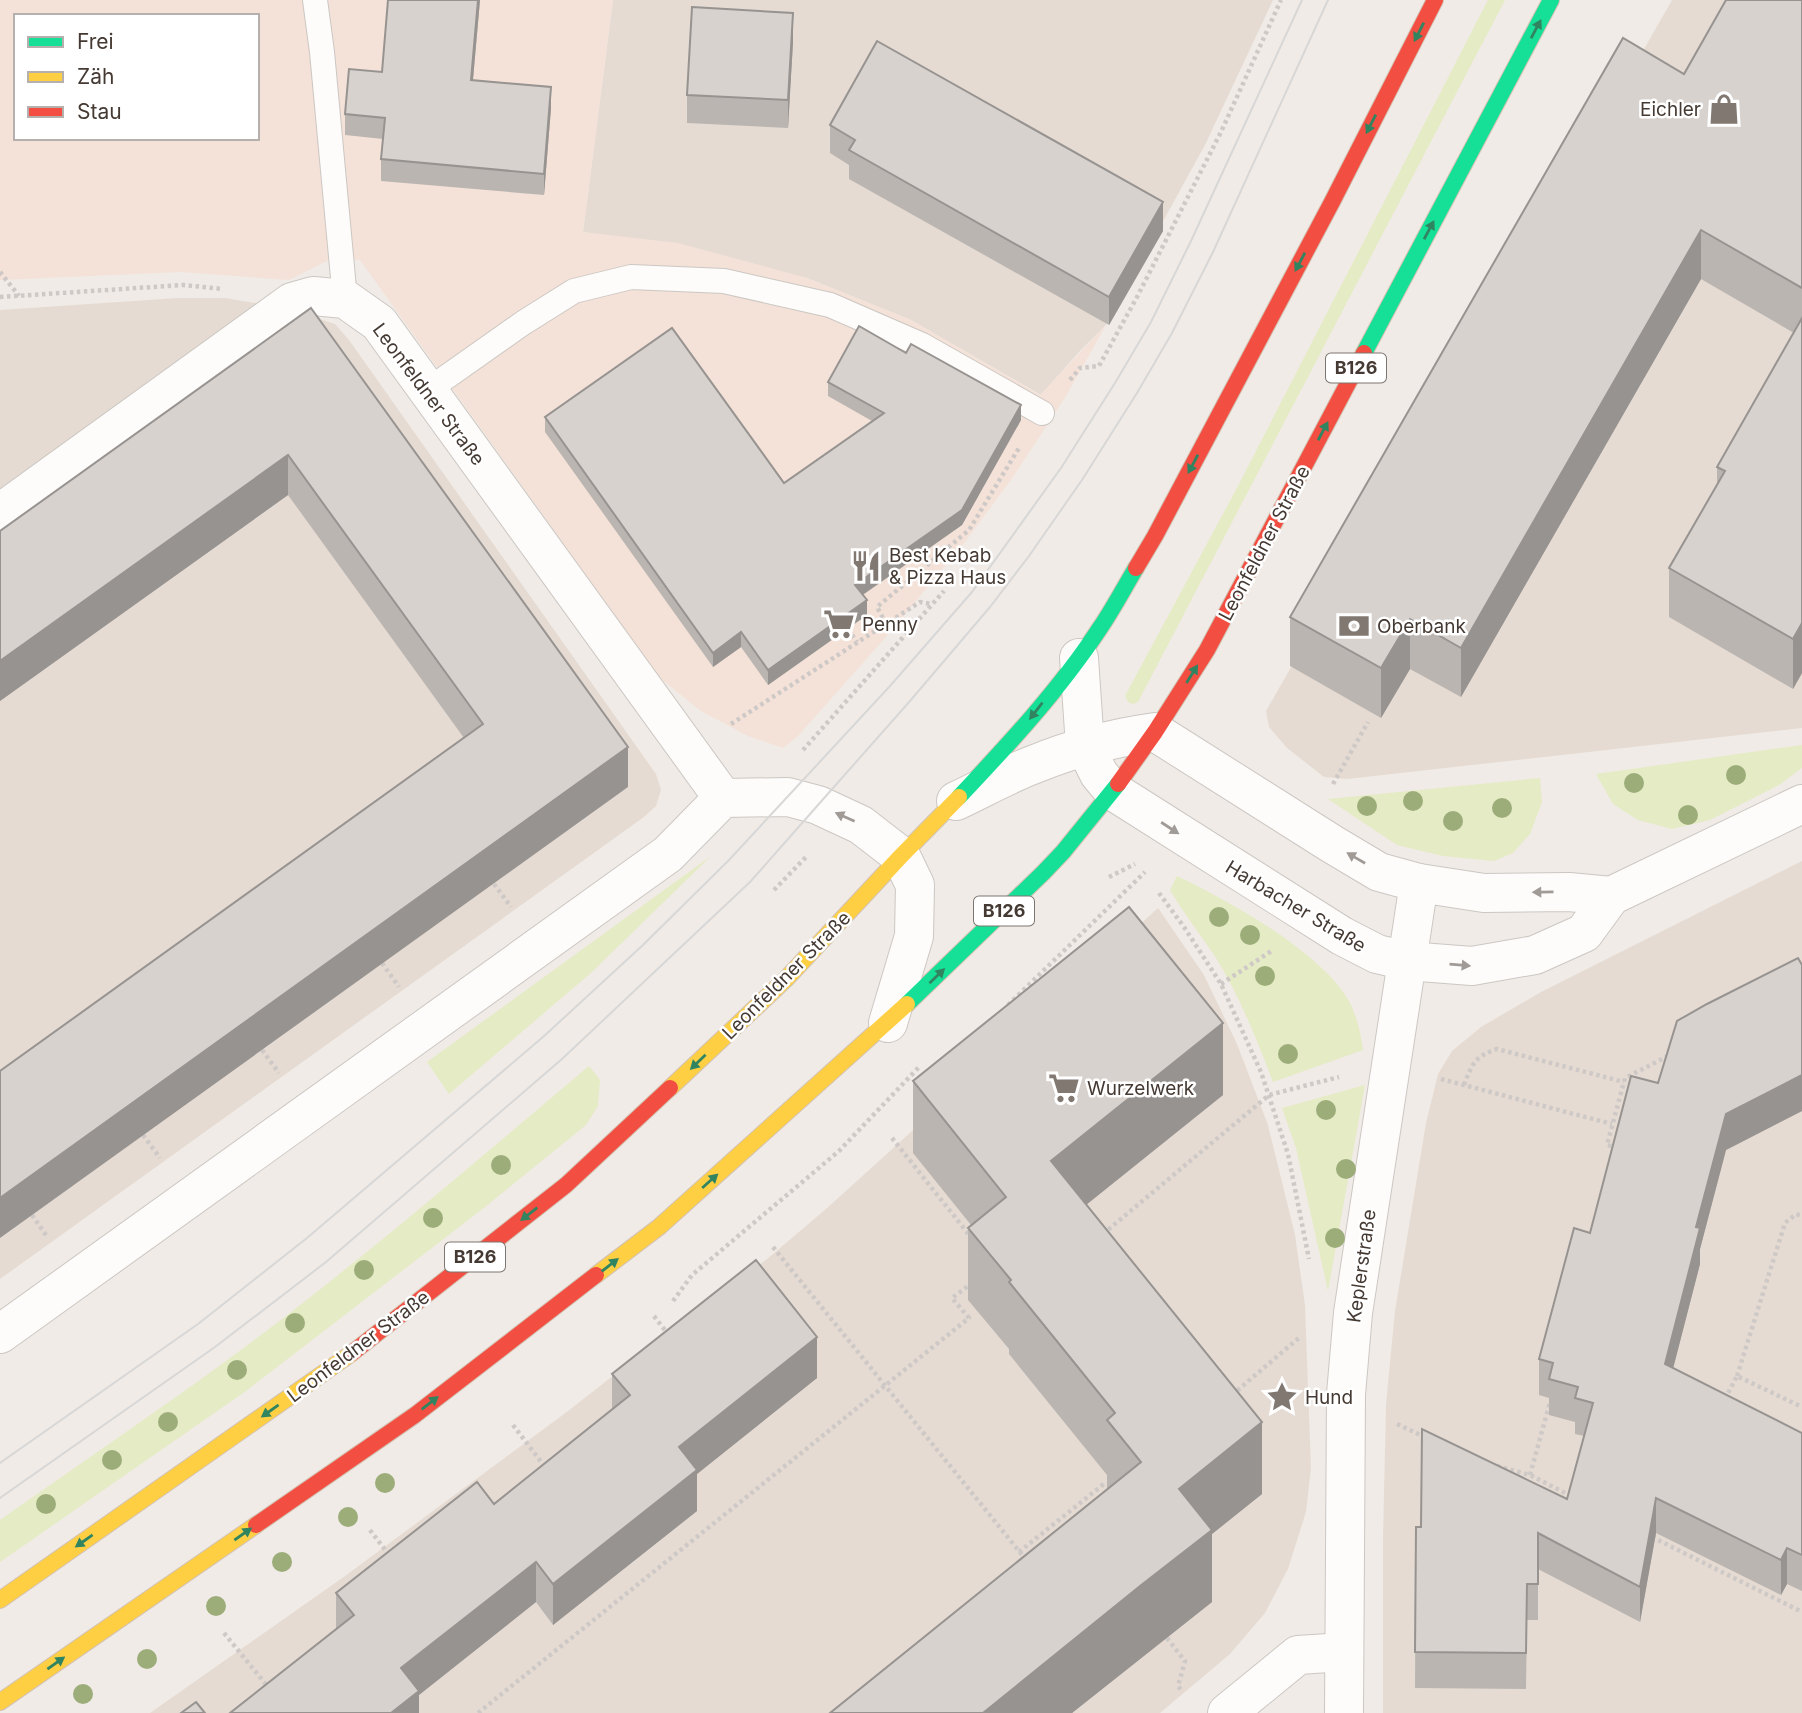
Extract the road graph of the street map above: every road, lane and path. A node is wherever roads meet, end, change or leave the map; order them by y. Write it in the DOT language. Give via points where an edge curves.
graph roads {
  1 [pos="315,0"];
  2 [pos="1281,0"];
  3 [pos="1435,0"];
  4 [pos="1551,0"];
  5 [pos="0,272"];
  6 [pos="232,290"];
  7 [pos="20,296"];
  8 [pos="0,297"];
  9 [pos="345,299"];
  10 [pos="428,390"];
  11 [pos="1042,414"];
  12 [pos="0,513"];
  13 [pos="944,591"];
  14 [pos="932,604"];
  15 [pos="886,624"];
  16 [pos="848,629"];
  17 [pos="857,642"];
  18 [pos="1079,658"];
  19 [pos="1368,722"];
  20 [pos="731,724"];
  21 [pos="1155,732"];
  22 [pos="1085,746"];
  23 [pos="801,752"];
  24 [pos="1331,788"];
  25 [pos="1113,792"];
  26 [pos="723,798"];
  27 [pos="956,801"];
  28 [pos="1802,804"];
  29 [pos="811,852"];
  30 [pos="901,856"];
  31 [pos="1146,871"];
  32 [pos="1419,883"];
  33 [pos="494,884"];
  34 [pos="774,890"];
  35 [pos="1159,893"];
  36 [pos="1611,896"];
  37 [pos="513,910"];
  38 [pos="1274,949"];
  39 [pos="1407,961"];
  40 [pos="383,963"];
  41 [pos="1220,984"];
  42 [pos="401,990"];
  43 [pos="1000,1013"];
  44 [pos="888,1023"];
  45 [pos="262,1050"];
  46 [pos="1671,1055"];
  47 [pos="1347,1074"];
  48 [pos="1429,1076"];
  49 [pos="281,1077"];
  50 [pos="922,1079"];
  51 [pos="1624,1082"];
  52 [pos="1464,1085"];
  53 [pos="1269,1095"];
  54 [pos="1612,1125"];
  55 [pos="143,1136"];
  56 [pos="892,1138"];
  57 [pos="1618,1148"];
  58 [pos="162,1162"];
  59 [pos="32,1215"];
  60 [pos="1802,1216"];
  61 [pos="1102,1235"];
  62 [pos="51,1241"];
  63 [pos="976,1244"];
  64 [pos="773,1247"];
  65 [pos="1310,1264"];
  66 [pos="972,1282"];
  67 [pos="673,1301"];
  68 [pos="654,1316"];
  69 [pos="0,1334"];
  70 [pos="1305,1334"];
  71 [pos="670,1336"];
  72 [pos="1737,1376"];
  73 [pos="885,1386"];
  74 [pos="1551,1398"];
  75 [pos="1223,1403"];
  76 [pos="1802,1407"];
  77 [pos="1719,1410"];
  78 [pos="1391,1421"];
  79 [pos="513,1425"];
  80 [pos="1427,1438"];
  81 [pos="1486,1464"];
  82 [pos="546,1468"];
  83 [pos="1530,1475"];
  84 [pos="1105,1483"];
  85 [pos="1579,1500"];
  86 [pos="1658,1527"];
  87 [pos="370,1530"];
  88 [pos="1640,1531"];
  89 [pos="1653,1537"];
  90 [pos="1019,1552"];
  91 [pos="392,1559"];
  92 [pos="1033,1569"];
  93 [pos="0,1600"];
  94 [pos="1802,1612"];
  95 [pos="224,1633"];
  96 [pos="1167,1638"];
  97 [pos="1344,1652"];
  98 [pos="270,1691"];
  99 [pos="1184,1693"];
  100 [pos="0,1702"];
  101 [pos="478,1713"];
  102 [pos="1227,1713"];
  103 [pos="1344,1713"];
  1 -- 9 [label="lane"];
  2 -- 11 [label="path" via="1221,132 1099,366 1080,368"];
  3 -- 18 [label="main road, Leonfeldner Straße / B126, one-way" via="1155,536"];
  21 -- 4 [label="main road, Leonfeldner Straße / B126, one-way" via="1207,650"];
  5 -- 7 [label="path"];
  6 -- 7 [label="path" via="183,285"];
  7 -- 8 [label="path"];
  9 -- 10 [label="street, Leonfeldner Straße" via="379,323"];
  9 -- 12 [label="street" via="313,296 292,302"];
  10 -- 11 [label="lane" via="574,291 631,278 724,281 830,305 922,345"];
  10 -- 26 [label="street, Leonfeldner Straße"];
  11 -- 15 [label="path" via="969,530 877,607"];
  13 -- 14 [label="path"];
  14 -- 15 [label="path" via="920,602"];
  14 -- 23 [label="path"];
  15 -- 17 [label="path"];
  16 -- 17 [label="path"];
  17 -- 20 [label="path"];
  18 -- 22 [label="street, Harbacher Straße"];
  18 -- 27 [label="main road, Leonfeldner Straße / B126, one-way"];
  19 -- 24 [label="path"];
  21 -- 22 [label="street"];
  21 -- 25 [label="main road, Leonfeldner Straße / B126"];
  32 -- 21 [label="street, one-way" via="1380,872"];
  22 -- 25 [label="street, Harbacher Straße"];
  22 -- 27 [label="street" via="1033,764"];
  25 -- 39 [label="street, Harbacher Straße, one-way" via="1342,936 1377,954"];
  44 -- 25 [label="main road, Leonfeldner Straße / B126, one-way" via="1043,873"];
  30 -- 26 [label="street, one-way" via="861,825 818,805 788,797"];
  26 -- 69 [label="street" via="668,853"];
  27 -- 30 [label="main road, Leonfeldner Straße / B126"];
  28 -- 36 [label="street, Harbacher Straße"];
  29 -- 34 [label="path"];
  30 -- 44 [label="street" via="915,885 914,936"];
  30 -- 93 [label="main road, Leonfeldner Straße / B126, one-way" via="786,979 566,1185 357,1350"];
  31 -- 43 [label="path"];
  36 -- 32 [label="street, one-way" via="1483,893"];
  32 -- 39 [label="street, Keplerstraße"];
  33 -- 37 [label="path"];
  35 -- 41 [label="path"];
  39 -- 36 [label="street, Harbacher Straße, one-way" via="1472,966 1535,955 1584,933"];
  38 -- 41 [label="path"];
  39 -- 97 [label="street, Keplerstraße" via="1353,1313 1346,1394"];
  40 -- 42 [label="path"];
  41 -- 53 [label="path"];
  100 -- 44 [label="main road, Leonfeldner Straße / B126, one-way" via="437,1398 659,1227"];
  45 -- 49 [label="path"];
  46 -- 51 [label="path"];
  47 -- 53 [label="path"];
  48 -- 52 [label="path"];
  50 -- 67 [label="path" via="915,1071 839,1150 692,1275"];
  51 -- 52 [label="path" via="1497,1049 1482,1054"];
  51 -- 54 [label="path"];
  52 -- 54 [label="path"];
  53 -- 61 [label="path"];
  53 -- 65 [label="path" via="1288,1154"];
  54 -- 57 [label="path" via="1607,1145"];
  55 -- 58 [label="path"];
  56 -- 63 [label="path"];
  59 -- 62 [label="path"];
  60 -- 72 [label="path" via="1796,1213 1785,1223"];
  64 -- 73 [label="path"];
  66 -- 73 [label="path" via="952,1298 969,1318"];
  68 -- 71 [label="path"];
  70 -- 75 [label="path"];
  72 -- 76 [label="path"];
  72 -- 77 [label="path"];
  73 -- 90 [label="path"];
  73 -- 101 [label="path"];
  74 -- 83 [label="path"];
  78 -- 80 [label="path"];
  79 -- 82 [label="path"];
  81 -- 83 [label="path"];
  83 -- 85 [label="path"];
  84 -- 90 [label="path"];
  86 -- 89 [label="path"];
  87 -- 91 [label="path"];
  88 -- 89 [label="path"];
  89 -- 94 [label="path"];
  90 -- 92 [label="path"];
  95 -- 98 [label="path"];
  96 -- 99 [label="path" via="1185,1661 1178,1686"];
  97 -- 102 [label="street" via="1298,1655"];
  97 -- 103 [label="street, Keplerstraße"];
}
